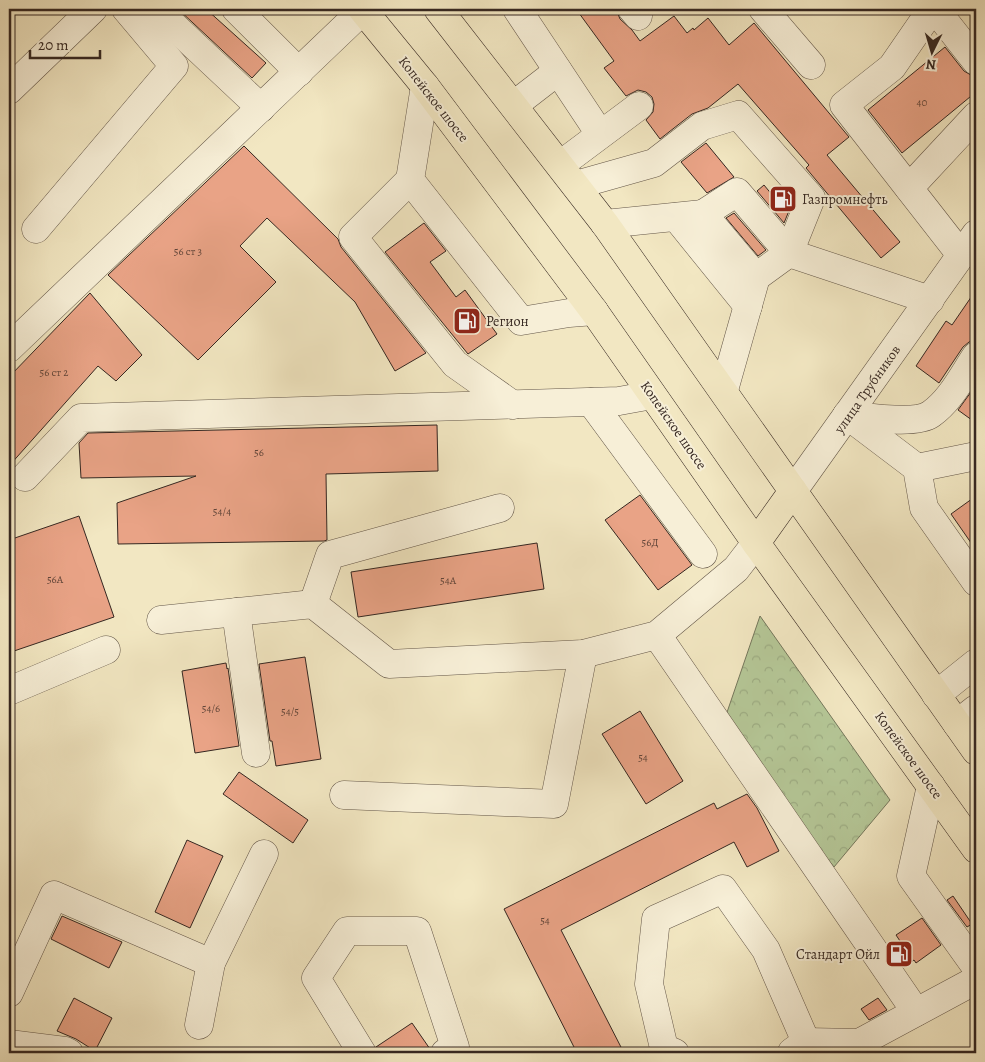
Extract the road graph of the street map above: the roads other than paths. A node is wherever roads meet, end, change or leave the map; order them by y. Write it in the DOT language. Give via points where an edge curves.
graph roads {
  1 [pos="93,9"];
  2 [pos="126,9"];
  3 [pos="236,9"];
  4 [pos="363,9"];
  5 [pos="438,9"];
  6 [pos="517,9"];
  7 [pos="763,9"];
  8 [pos="934,9"];
  9 [pos="162,15"];
  10 [pos="976,61"];
  11 [pos="811,65"];
  12 [pos="558,71"];
  13 [pos="299,72"];
  14 [pos="425,86"];
  15 [pos="9,90"];
  16 [pos="514,105"];
  17 [pos="639,106"];
  18 [pos="261,108"];
  19 [pos="976,116"];
  20 [pos="600,134"];
  21 [pos="568,175"];
  22 [pos="410,180"];
  23 [pos="909,188"];
  24 [pos="703,214"];
  25 [pos="676,216"];
  26 [pos="605,224"];
  27 [pos="36,229"];
  28 [pos="969,245"];
  29 [pos="789,253"];
  30 [pos="756,277"];
  31 [pos="930,300"];
  32 [pos="748,306"];
  33 [pos="594,311"];
  34 [pos="9,348"];
  35 [pos="976,356"];
  36 [pos="724,390"];
  37 [pos="652,395"];
  38 [pos="591,402"];
  39 [pos="513,405"];
  40 [pos="847,415"];
  41 [pos="976,456"];
  42 [pos="917,468"];
  43 [pos="25,477"];
  44 [pos="793,491"];
  45 [pos="500,508"];
  46 [pos="756,542"];
  47 [pos="703,554"];
  48 [pos="976,582"];
  49 [pos="313,604"];
  50 [pos="236,612"];
  51 [pos="161,620"];
  52 [pos="657,634"];
  53 [pos="106,650"];
  54 [pos="583,654"];
  55 [pos="976,663"];
  56 [pos="9,690"];
  57 [pos="936,695"];
  58 [pos="967,716"];
  59 [pos="976,751"];
  60 [pos="256,753"];
  61 [pos="931,786"];
  62 [pos="344,795"];
  63 [pos="976,849"];
  64 [pos="264,854"];
  65 [pos="211,963"];
  66 [pos="976,967"];
  67 [pos="976,980"];
  68 [pos="9,993"];
  69 [pos="916,1012"];
  70 [pos="199,1026"];
  71 [pos="9,1044"];
  72 [pos="861,1048"];
  73 [pos="801,1049"];
  74 [pos="69,1053"];
  75 [pos="362,1053"];
  76 [pos="445,1053"];
  77 [pos="675,1053"];
  1 -- 15 [label="street"];
  2 -- 27 [label="street" via="174,66"];
  3 -- 13 [label="street"];
  4 -- 13 [label="street"];
  4 -- 14 [label="main road, Копейское шоссе"];
  5 -- 16 [label="main road"];
  6 -- 12 [label="street"];
  7 -- 11 [label="street"];
  8 -- 10 [label="street"];
  8 -- 23 [label="street" via="892,67 844,105"];
  9 -- 18 [label="street"];
  12 -- 16 [label="street"];
  12 -- 20 [label="street"];
  13 -- 18 [label="street"];
  14 -- 22 [label="street"];
  14 -- 33 [label="main road, Копейское шоссе"];
  16 -- 21 [label="main road"];
  17 -- 20 [label="street"];
  18 -- 34 [label="street"];
  19 -- 23 [label="street"];
  20 -- 21 [label="street"];
  21 -- 26 [label="main road"];
  21 -- 29 [label="street" via="654,162 702,126 738,115 811,198"];
  22 -- 33 [label="street" via="520,321"];
  22 -- 39 [label="street" via="353,237 455,364"];
  23 -- 28 [label="street"];
  24 -- 25 [label="street"];
  24 -- 29 [label="street" via="737,192"];
  24 -- 30 [label="street"];
  25 -- 26 [label="street"];
  25 -- 32 [label="street"];
  26 -- 36 [label="main road"];
  28 -- 31 [label="street, улица Трубников"];
  29 -- 30 [label="street"];
  29 -- 31 [label="street"];
  30 -- 32 [label="street"];
  31 -- 40 [label="street, улица Трубников"];
  32 -- 36 [label="street"];
  33 -- 37 [label="main road, Копейское шоссе"];
  35 -- 40 [label="street" via="944,403 930,415 909,420"];
  36 -- 44 [label="main road"];
  37 -- 38 [label="street"];
  37 -- 46 [label="main road, Копейское шоссе"];
  38 -- 39 [label="street"];
  38 -- 47 [label="street"];
  39 -- 43 [label="street" via="81,418"];
  40 -- 42 [label="street"];
  40 -- 44 [label="street, улица Трубников"];
  41 -- 42 [label="street"];
  42 -- 48 [label="street" via="924,508"];
  44 -- 46 [label="main road, улица Трубников"];
  44 -- 57 [label="main road"];
  45 -- 49 [label="street" via="330,555"];
  46 -- 52 [label="street" via="736,569"];
  46 -- 61 [label="main road, Копейское шоссе"];
  49 -- 50 [label="street"];
  49 -- 54 [label="street" via="389,664"];
  50 -- 51 [label="street"];
  50 -- 60 [label="street"];
  52 -- 54 [label="street"];
  52 -- 69 [label="street"];
  53 -- 56 [label="street"];
  54 -- 62 [label="street" via="554,804"];
  55 -- 57 [label="street"];
  57 -- 58 [label="main road"];
  58 -- 59 [label="main road"];
  61 -- 63 [label="main road, Копейское шоссе"];
  61 -- 66 [label="street" via="911,876"];
  64 -- 65 [label="street"];
  65 -- 68 [label="street" via="54,895"];
  65 -- 70 [label="street"];
  67 -- 69 [label="street"];
  69 -- 72 [label="street"];
  71 -- 74 [label="street"];
  72 -- 73 [label="street"];
  73 -- 77 [label="street" via="766,950 723,888 656,920 649,984 664,1048"];
  75 -- 76 [label="street" via="316,978 347,931 416,931 455,1047"];
}
